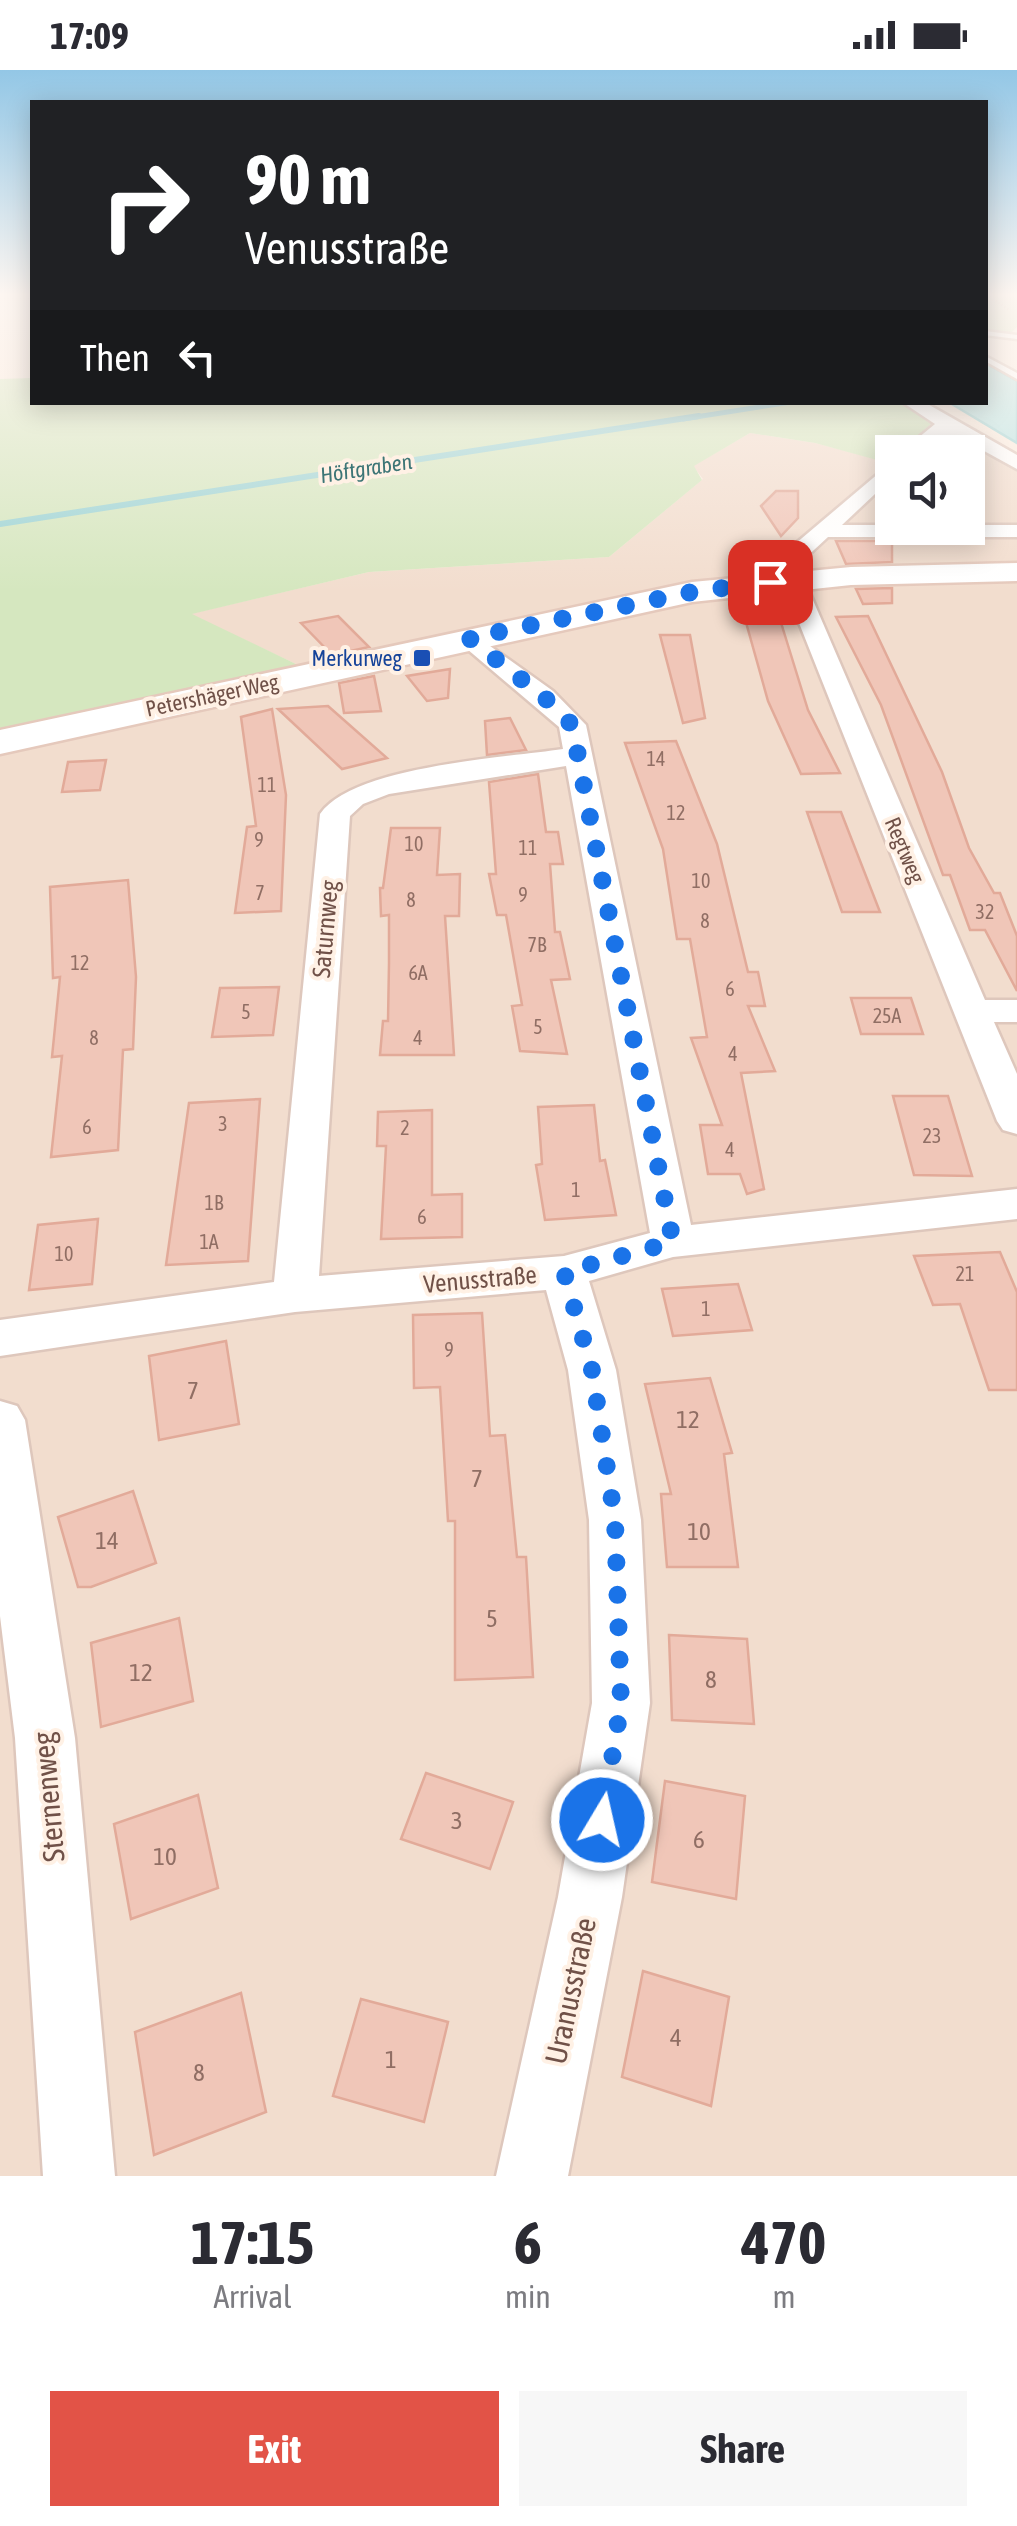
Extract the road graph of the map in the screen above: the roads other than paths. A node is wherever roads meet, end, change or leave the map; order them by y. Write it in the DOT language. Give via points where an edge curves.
graph roads {
  1 [pos="914,405"];
  2 [pos="946,426"];
  3 [pos="934,435"];
  4 [pos="1017,463"];
  5 [pos="875,483"];
  6 [pos="822,531"];
  7 [pos="1017,531"];
  8 [pos="1017,572"];
  9 [pos="793,580"];
  10 [pos="469,638"];
  11 [pos="0,742"];
  12 [pos="576,756"];
  13 [pos="972,1011"];
  14 [pos="1017,1011"];
  15 [pos="1017,1121"];
  16 [pos="1017,1204"];
  17 [pos="673,1242"];
  18 [pos="564,1272"];
  19 [pos="295,1295"];
  20 [pos="0,1338"];
  21 [pos="0,1420"];
  22 [pos="79,2176"];
  23 [pos="532,2176"];
  1 -- 2 [label="street"];
  2 -- 3 [label="street"];
  2 -- 4 [label="street"];
  5 -- 6 [label="street"];
  6 -- 7 [label="street"];
  6 -- 9 [label="street" via="790,560"];
  8 -- 9 [label="street, Petershäger Weg"];
  9 -- 10 [label="street, Petershäger Weg" via="692,592"];
  9 -- 13 [label="street, Regtweg"];
  10 -- 11 [label="street, Petershäger Weg"];
  10 -- 12 [label="street" via="572,725"];
  12 -- 17 [label="street"];
  12 -- 19 [label="street, Saturnweg" via="382,786 352,798 335,814"];
  13 -- 14 [label="street"];
  13 -- 15 [label="street, Regtweg"];
  16 -- 17 [label="street, Venusstraße"];
  17 -- 18 [label="street, Venusstraße"];
  18 -- 19 [label="street, Venusstraße"];
  18 -- 23 [label="street, Uranusstraße" via="592,1370 615,1520 621,1704 590,1898"];
  19 -- 20 [label="street, Venusstraße"];
  21 -- 22 [label="street, Sternenweg" via="46,1738"];
}
